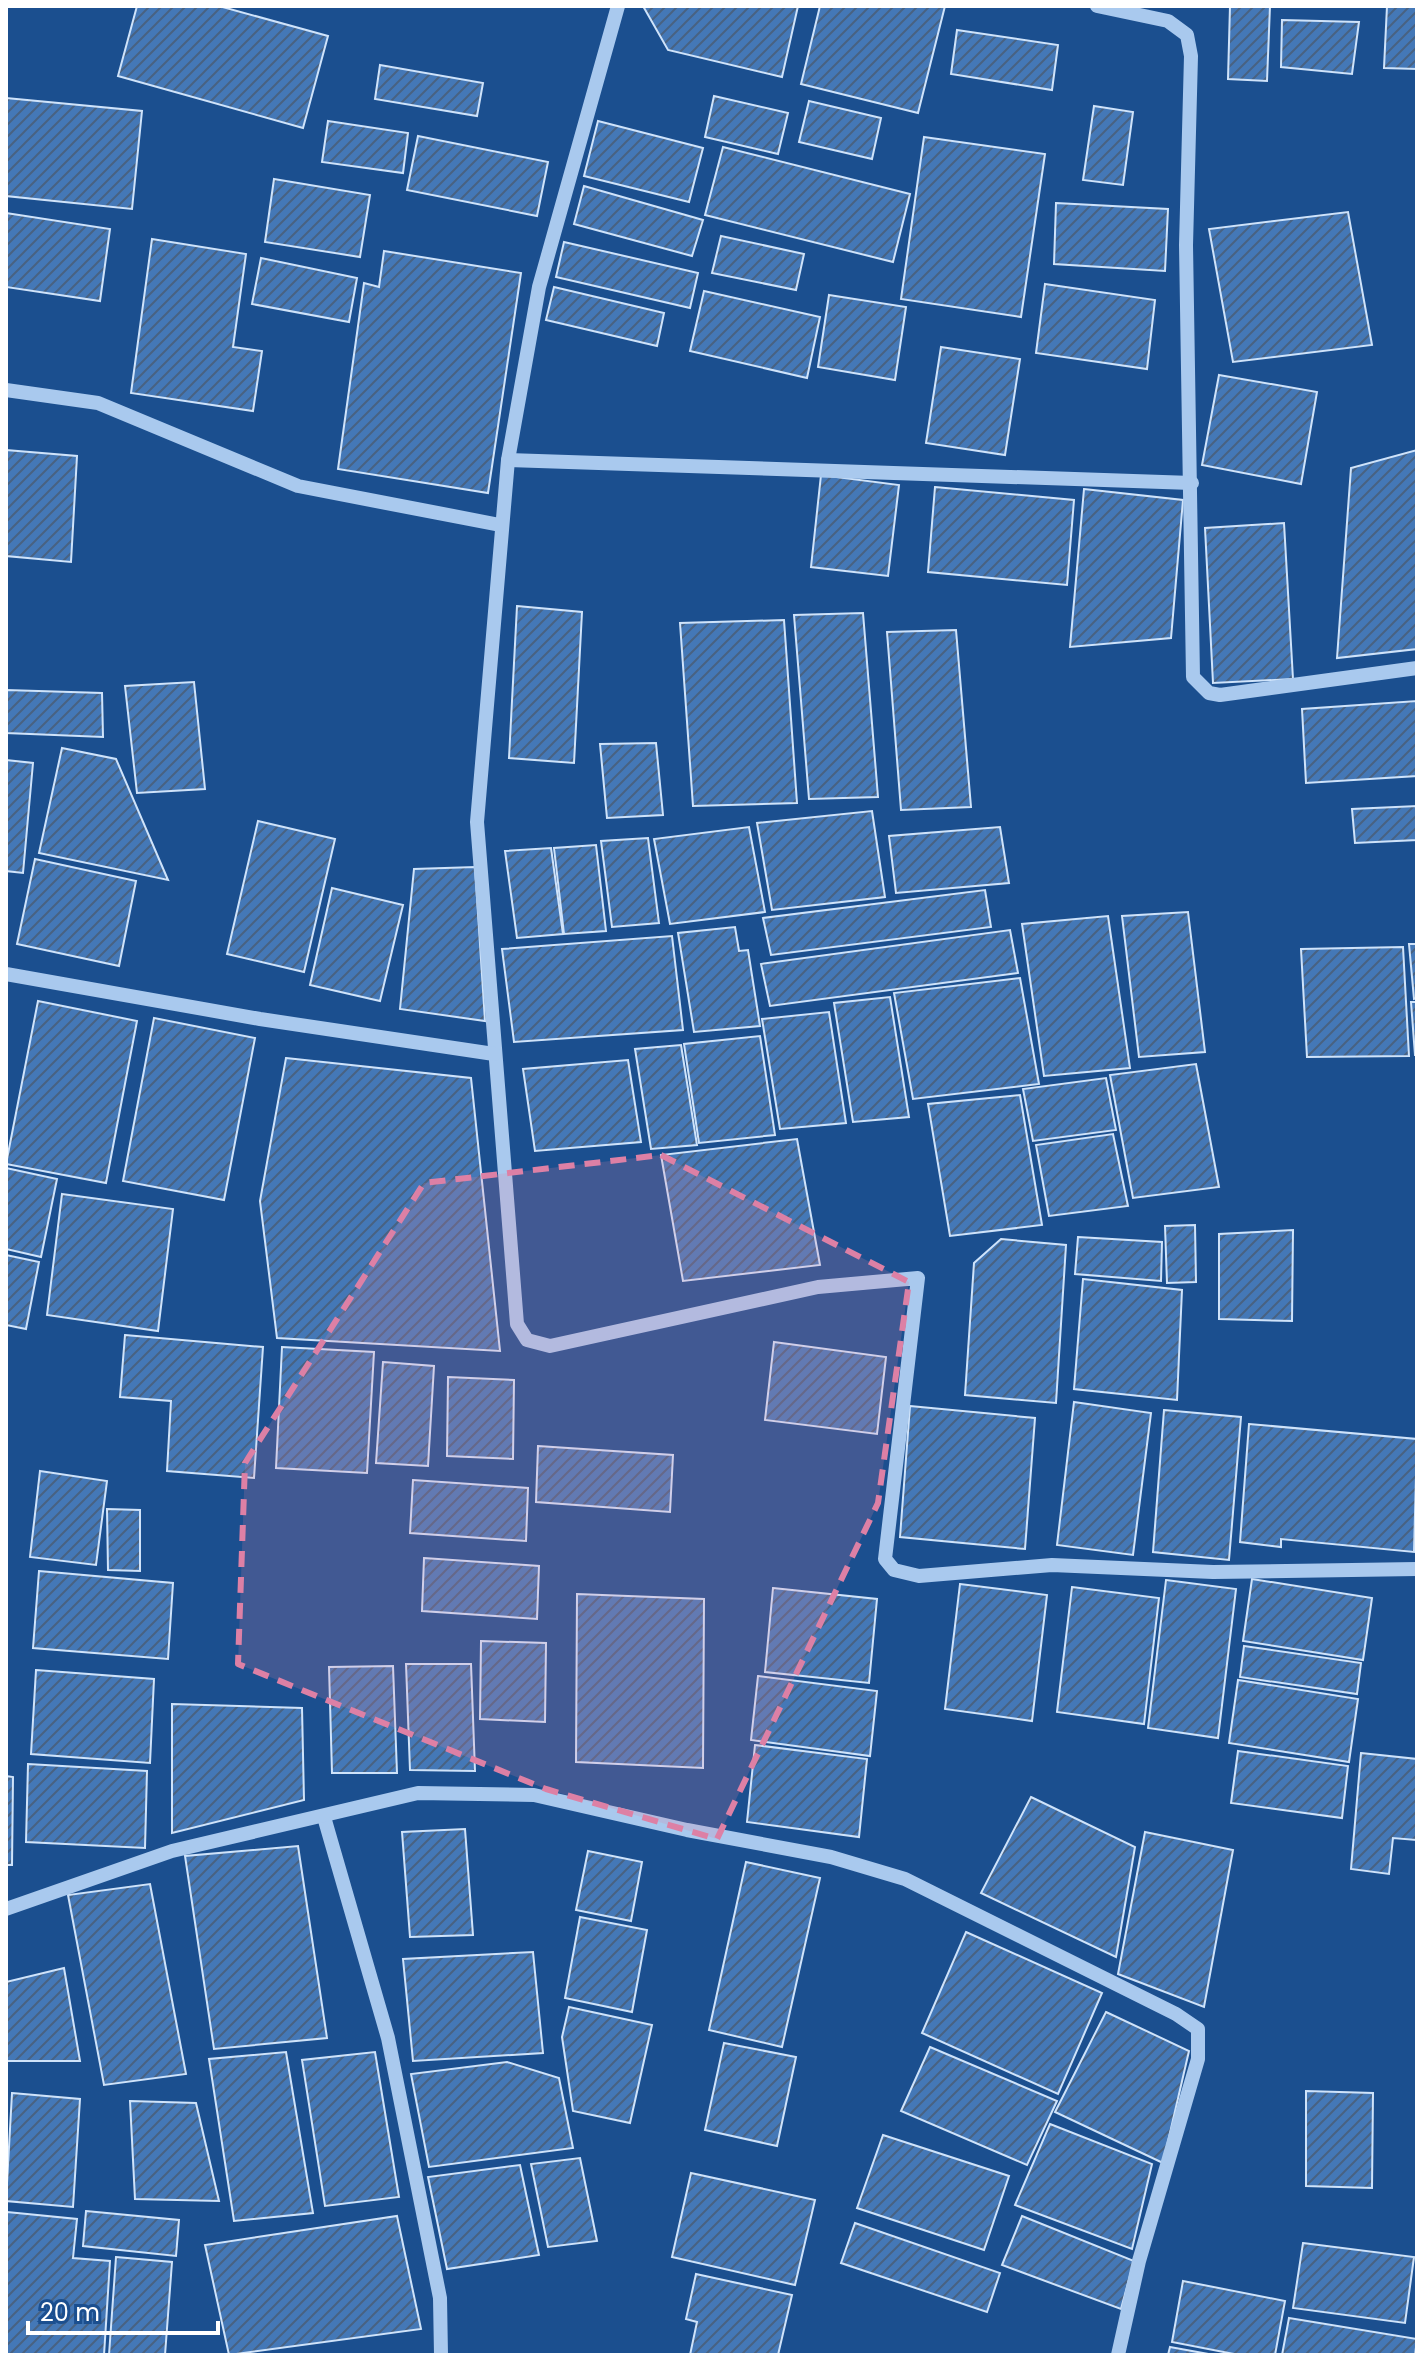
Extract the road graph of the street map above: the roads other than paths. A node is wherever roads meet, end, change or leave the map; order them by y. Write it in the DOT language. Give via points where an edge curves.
graph roads {
  1 [pos="618,6"];
  2 [pos="1097,6"];
  3 [pos="6,390"];
  4 [pos="508,460"];
  5 [pos="1192,483"];
  6 [pos="500,525"];
  7 [pos="1417,668"];
  8 [pos="6,974"];
  9 [pos="494,1054"];
  10 [pos="1417,1569"];
  11 [pos="324,1817"];
  12 [pos="6,1909"];
  13 [pos="441,2355"];
  14 [pos="1118,2355"];
  1 -- 4 [label="street" via="539,287"];
  2 -- 5 [label="street" via="1168,21 1187,35"];
  3 -- 6 [label="street" via="98,403 298,486"];
  4 -- 5 [label="street"];
  4 -- 6 [label="street"];
  5 -- 7 [label="street" via="1193,677 1200,686 1220,695"];
  6 -- 9 [label="street" via="477,822"];
  8 -- 9 [label="street"];
  9 -- 10 [label="street" via="517,1324 527,1340 550,1346 818,1287 918,1278 885,1559 894,1570 919,1576 1052,1565 1213,1572"];
  11 -- 12 [label="street" via="172,1851"];
  11 -- 13 [label="street" via="388,2038 440,2298"];
  11 -- 14 [label="street" via="418,1793 534,1795 831,1857 905,1879 1176,2014 1198,2029 1198,2059 1139,2261"];
}
